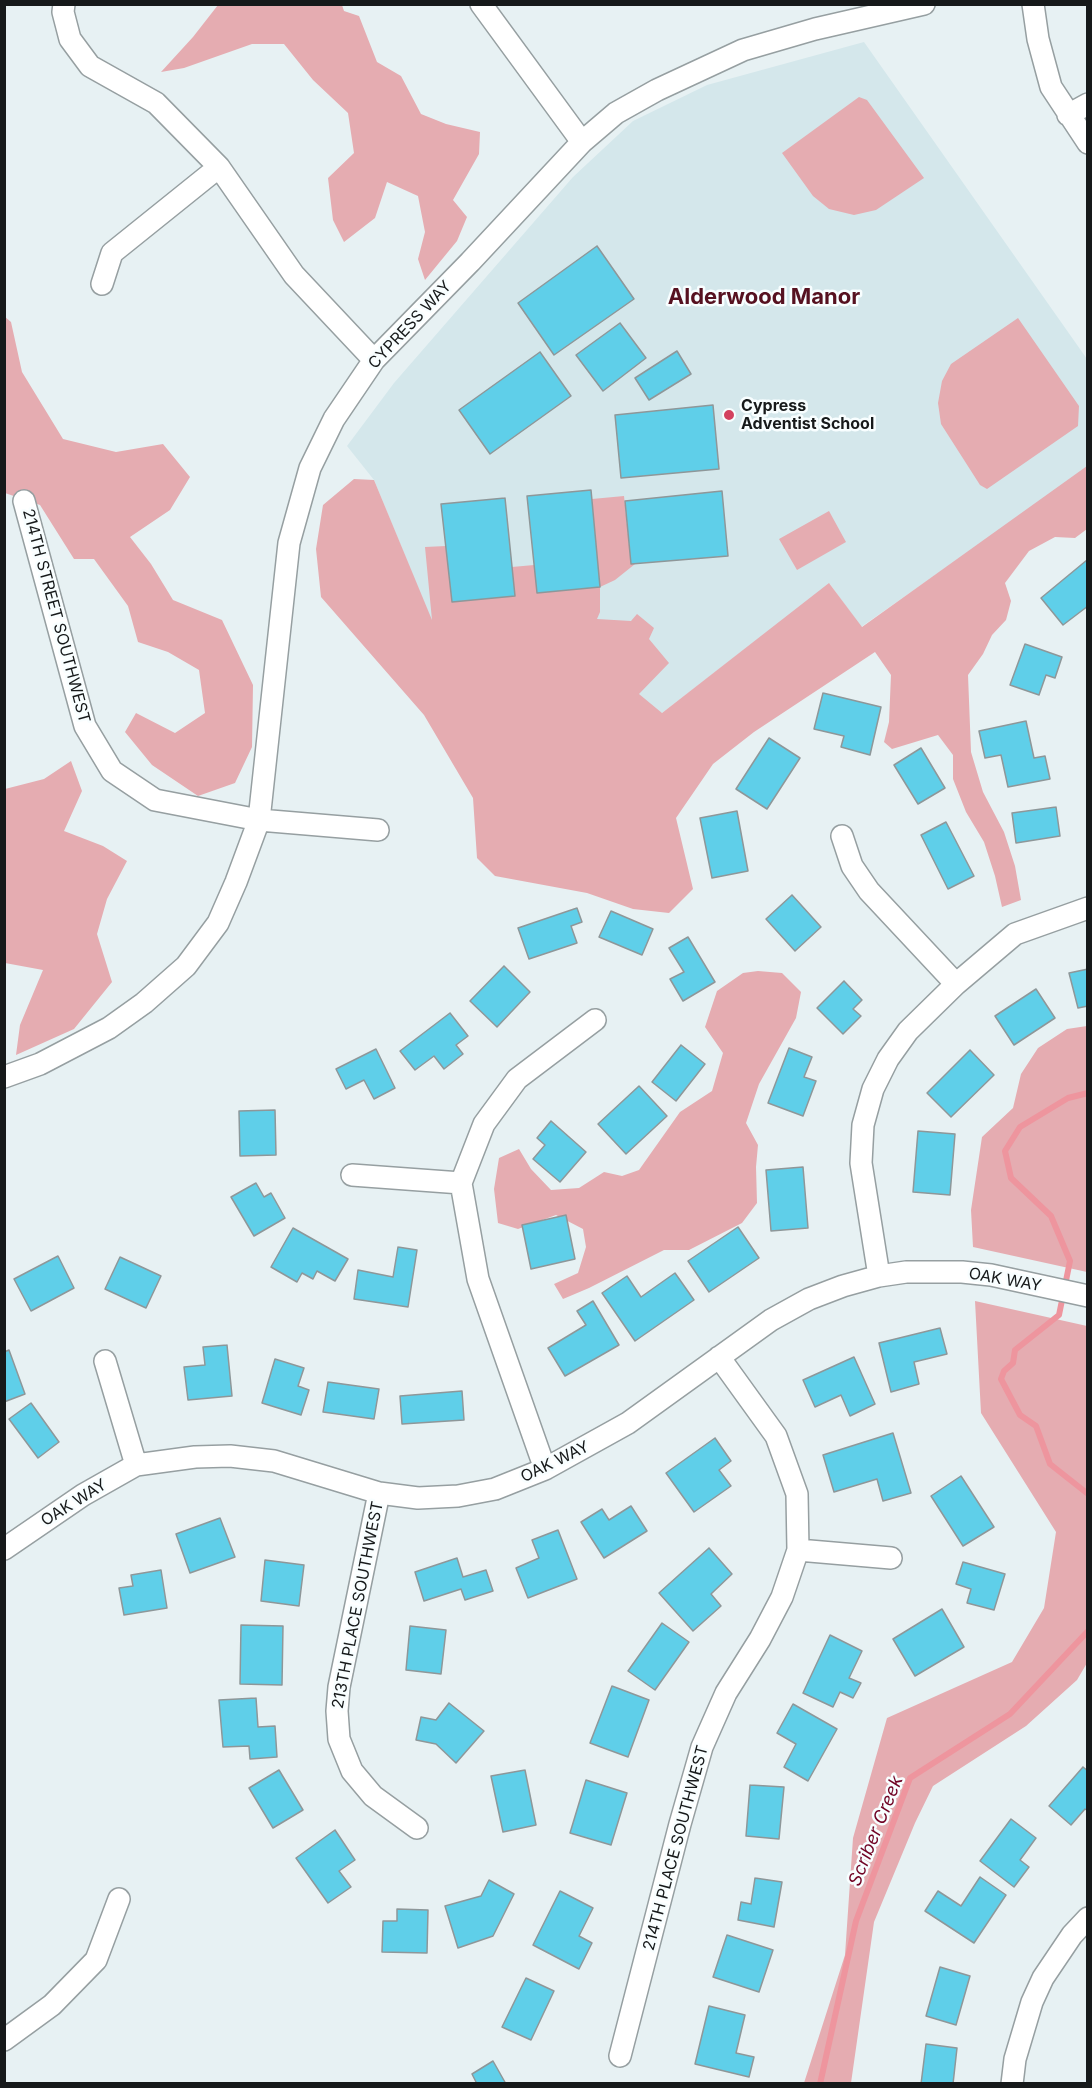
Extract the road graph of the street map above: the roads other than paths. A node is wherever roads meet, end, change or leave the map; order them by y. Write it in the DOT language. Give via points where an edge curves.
graph roads {
  1 [pos="482,4"];
  2 [pos="924,4"];
  3 [pos="1032,4"];
  4 [pos="63,8"];
  5 [pos="1088,104"];
  6 [pos="1068,115"];
  7 [pos="582,142"];
  8 [pos="1088,143"];
  9 [pos="219,167"];
  10 [pos="102,284"];
  11 [pos="374,360"];
  12 [pos="24,501"];
  13 [pos="259,820"];
  14 [pos="378,830"];
  15 [pos="842,836"];
  16 [pos="1088,908"];
  17 [pos="956,984"];
  18 [pos="595,1020"];
  19 [pos="4,1077"];
  20 [pos="352,1175"];
  21 [pos="461,1183"];
  22 [pos="879,1276"];
  23 [pos="1088,1296"];
  24 [pos="719,1357"];
  25 [pos="105,1361"];
  26 [pos="136,1465"];
  27 [pos="545,1469"];
  28 [pos="379,1493"];
  29 [pos="4,1549"];
  30 [pos="798,1550"];
  31 [pos="891,1558"];
  32 [pos="417,1828"];
  33 [pos="119,1899"];
  34 [pos="1088,1918"];
  35 [pos="4,2040"];
  36 [pos="620,2056"];
  37 [pos="1012,2084"];
  1 -- 7 [label="street"];
  2 -- 7 [label="street, CYPRESS WAY" via="743,50 616,113"];
  3 -- 6 [label="street" via="1051,87"];
  4 -- 9 [label="street" via="70,39 90,66 156,103"];
  5 -- 6 [label="street"];
  6 -- 8 [label="street"];
  7 -- 11 [label="street, CYPRESS WAY"];
  9 -- 10 [label="street" via="112,253"];
  9 -- 11 [label="street" via="294,274"];
  11 -- 13 [label="street, CYPRESS WAY" via="334,419 310,468 290,543"];
  12 -- 13 [label="street, 214TH STREET SOUTHWEST" via="85,726 112,771 155,800"];
  13 -- 14 [label="street, 214TH STREET SOUTHWEST"];
  13 -- 19 [label="street, CYPRESS WAY" via="218,923 186,966 109,1028 40,1064"];
  15 -- 17 [label="street" via="852,866 869,891"];
  16 -- 17 [label="street" via="1016,934"];
  17 -- 22 [label="street" via="908,1031 888,1059 873,1089 863,1125 861,1163"];
  18 -- 21 [label="street" via="517,1079 484,1124"];
  20 -- 21 [label="street"];
  21 -- 27 [label="street" via="478,1279"];
  22 -- 23 [label="street, OAK WAY" via="962,1272"];
  22 -- 24 [label="street, OAK WAY" via="809,1299"];
  24 -- 27 [label="street, OAK WAY" via="628,1423"];
  24 -- 30 [label="street, 214TH PLACE SOUTHWEST" via="776,1437 797,1494"];
  25 -- 26 [label="street"];
  26 -- 28 [label="street, OAK WAY" via="195,1457 274,1461"];
  26 -- 29 [label="street, OAK WAY" via="82,1495"];
  27 -- 28 [label="street, OAK WAY" via="495,1489 458,1496"];
  28 -- 32 [label="street, 213TH PLACE SOUTHWEST" via="339,1687 339,1739 352,1771 373,1796"];
  30 -- 31 [label="street"];
  30 -- 36 [label="street, 214TH PLACE SOUTHWEST" via="782,1597 726,1693 702,1747"];
  33 -- 35 [label="street" via="96,1960 52,2005"];
  34 -- 37 [label="street" via="1043,1978 1032,2002"];
}
